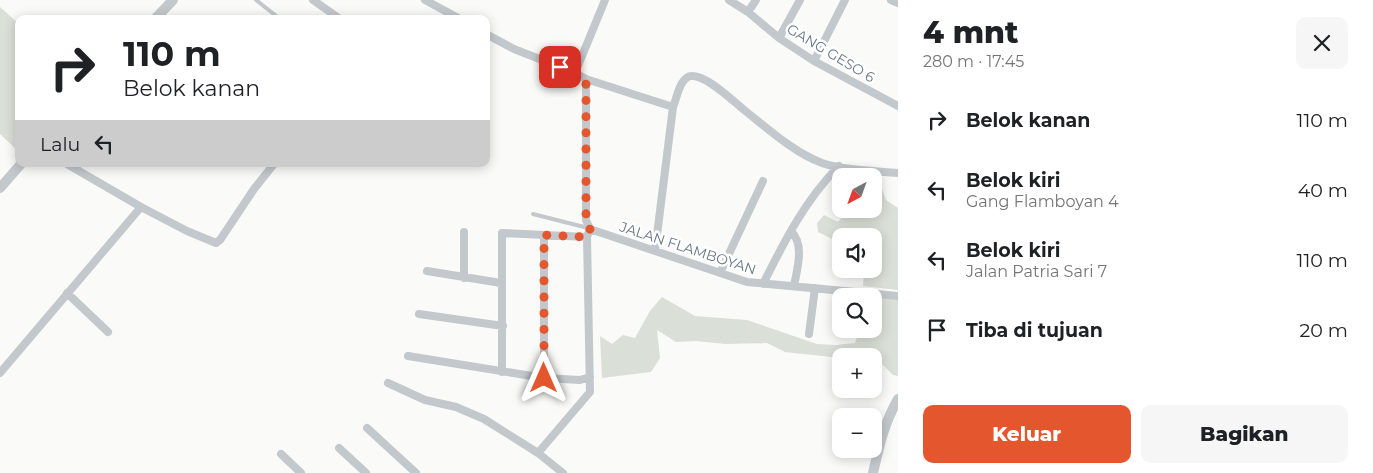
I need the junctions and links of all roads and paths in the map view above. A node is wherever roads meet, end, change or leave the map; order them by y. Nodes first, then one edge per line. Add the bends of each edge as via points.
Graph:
1 (173, 0) edge
2 (256, 0) edge
3 (313, 0) edge
4 (425, 0) edge
5 (605, 0) edge
6 (729, 0) edge
7 (756, 0) edge
8 (800, 0) edge
9 (844, 0) edge
10 (891, 0) edge
11 (898, 3) edge
12 (748, 12) junction
13 (159, 15) edge
14 (275, 15) edge
15 (334, 15) edge
16 (453, 15) edge
17 (490, 36) edge
18 (780, 38) junction
19 (814, 61) junction
20 (575, 73) junction
21 (586, 79) junction
22 (898, 106) edge
23 (674, 107) junction
24 (839, 166) junction
25 (18, 167) edge
26 (72, 167) edge
27 (272, 167) edge
28 (898, 173) edge
29 (763, 181) dead end
30 (0, 188) edge
31 (142, 207) junction
32 (533, 214) dead end
33 (590, 229) junction
34 (791, 231) junction
35 (464, 232) dead end
36 (544, 235) junction
37 (587, 237) junction
38 (655, 251) junction
39 (427, 271) dead end
40 (720, 273) junction
41 (464, 278) junction
42 (501, 283) junction
43 (763, 284) junction
44 (794, 286) junction
45 (815, 288) junction
46 (67, 293) junction
47 (898, 296) edge
48 (419, 314) dead end
49 (503, 326) junction
50 (108, 332) dead end
51 (809, 334) dead end
52 (408, 356) dead end
53 (502, 372) junction
54 (0, 373) edge
55 (590, 377) junction
56 (544, 378) junction
57 (388, 383) dead end
58 (898, 399) edge
59 (893, 418) edge
60 (367, 428) dead end
61 (339, 448) dead end
62 (538, 453) junction
63 (281, 454) dead end
64 (301, 473) edge
65 (366, 473) edge
66 (416, 473) edge
67 (563, 473) edge
68 (873, 473) edge

1 - 13 street
2 - 14 lane
3 - 15 street
4 - 16 street
5 - 20 street
6 - 12 street, GANG GESO 6
7 - 12 street
8 - 18 street
9 - 19 street
10 - 11 street
12 - 18 street, GANG GESO 6
17 - 20 street
18 - 19 street, GANG GESO 6
19 - 22 street, GANG GESO 6
20 - 21 street
21 - 23 street
21 - 33 street via 586,220
23 - 24 street via 682,82 696,76 706,80 801,152 823,164
23 - 38 street
24 - 28 street
24 - 34 street via 810,200
25 - 30 street
26 - 31 street
27 - 31 street via 216,242
29 - 40 street
31 - 46 street
32 - 33 lane
33 - 37 street
33 - 38 street, JALAN FLAMBOYAN
34 - 43 street
34 - 44 street via 799,254
35 - 41 street
36 - 37 street
36 - 42 street via 502,233
36 - 56 street
37 - 55 street
38 - 40 street, JALAN FLAMBOYAN
39 - 41 street
40 - 43 street, JALAN FLAMBOYAN
41 - 42 street
42 - 49 street
43 - 44 street, JALAN FLAMBOYAN
44 - 45 street, JALAN FLAMBOYAN
45 - 47 street, JALAN FLAMBOYAN
45 - 51 street
46 - 50 street
46 - 54 street
48 - 49 street
49 - 53 street
52 - 53 street
53 - 56 street
55 - 56 street via 580,380
55 - 62 street via 590,392
57 - 62 street via 425,400 456,406 484,419
58 - 59 street
59 - 68 street via 881,437
60 - 66 street
61 - 65 street
62 - 67 street
63 - 64 street

